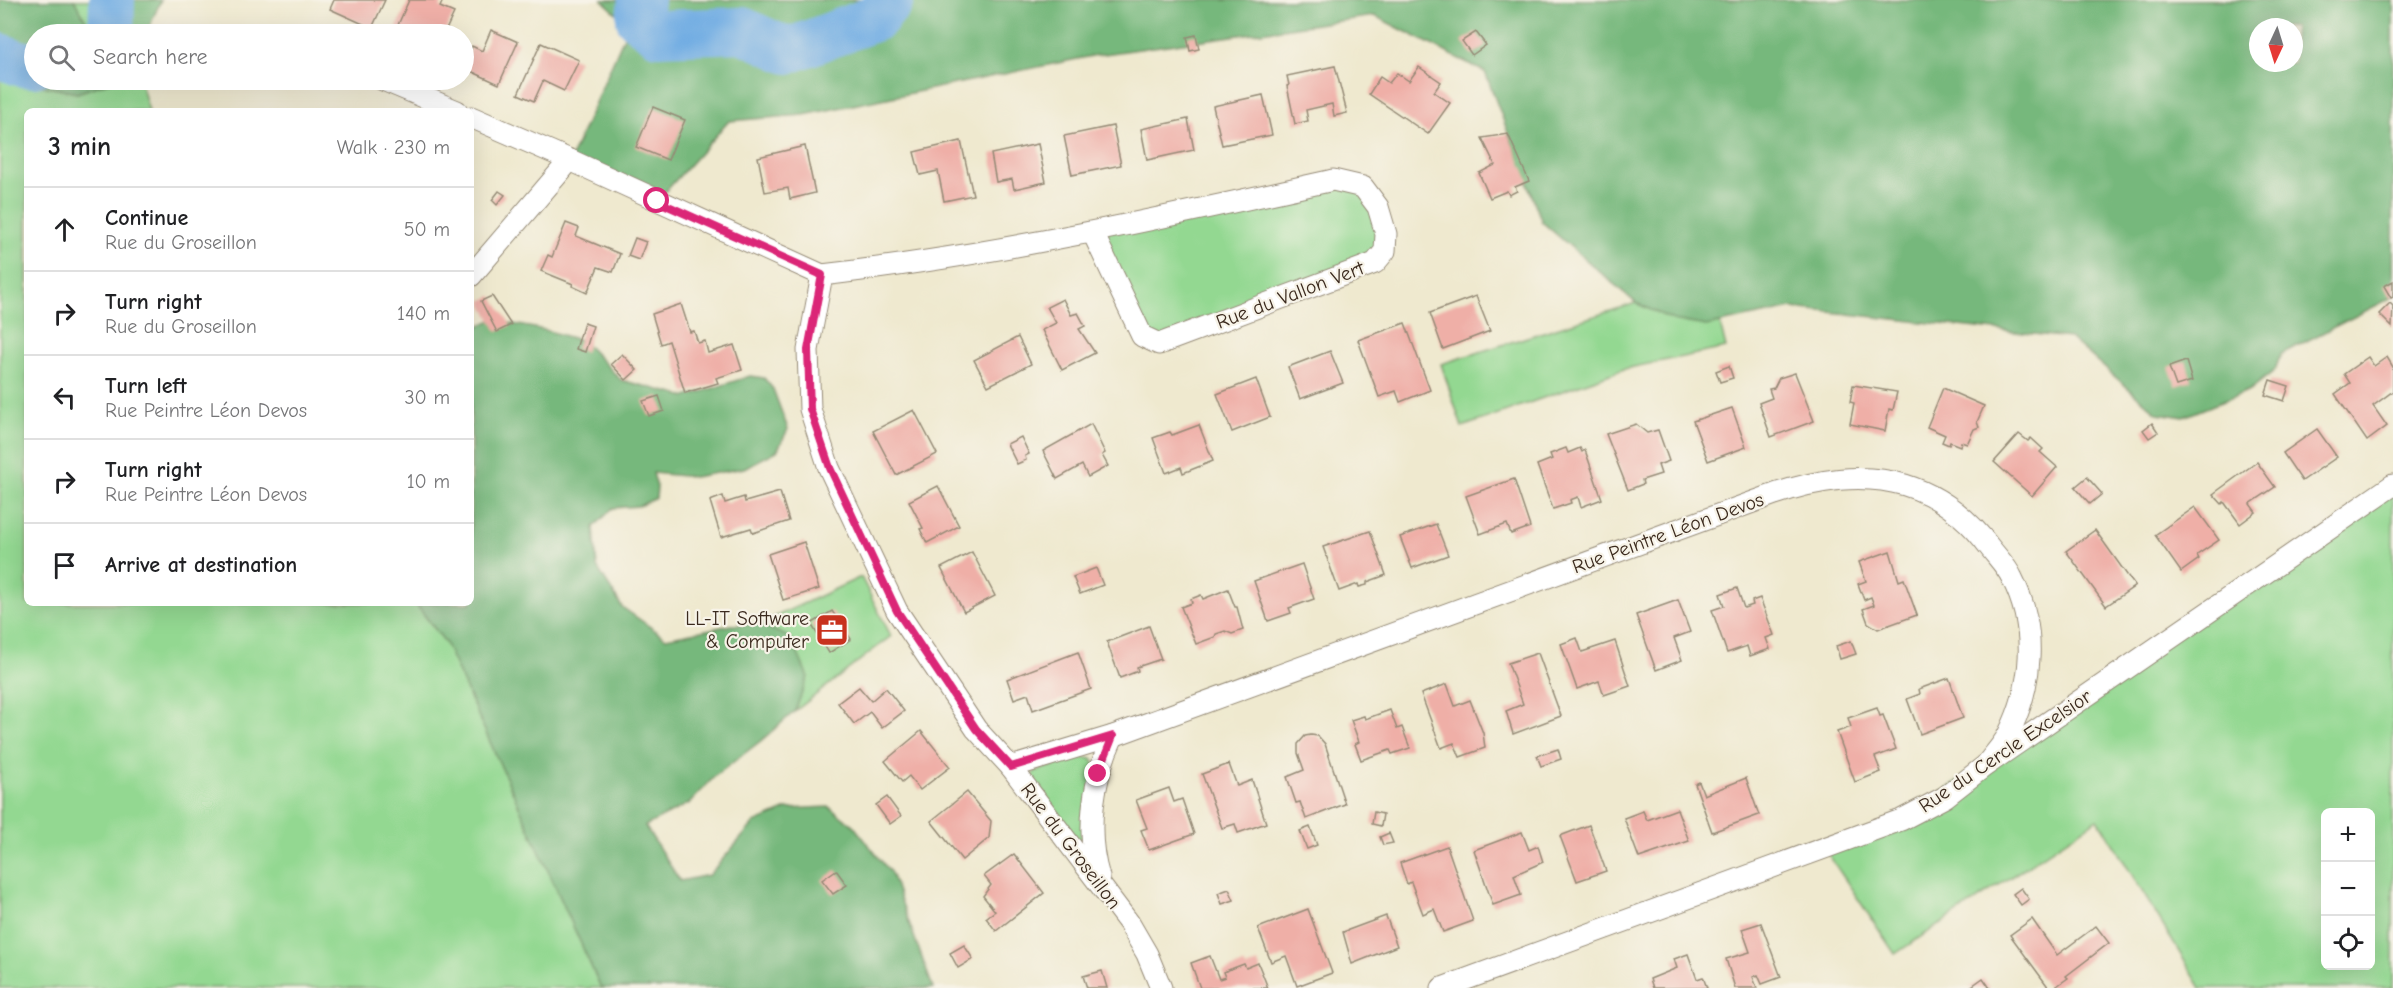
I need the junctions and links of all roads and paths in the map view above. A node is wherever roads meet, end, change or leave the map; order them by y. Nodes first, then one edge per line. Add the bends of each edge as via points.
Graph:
1 (407, 90) edge
2 (450, 108) edge
3 (474, 118) edge
4 (570, 160) junction
5 (1093, 233) junction
6 (474, 272) edge
7 (822, 275) junction
8 (2393, 485) edge
9 (1113, 736) junction
10 (1986, 765) junction
11 (1011, 767) junction
12 (1102, 886) junction
13 (1161, 988) edge
14 (1442, 988) edge

1 - 2 street
3 - 4 street
4 - 6 street
4 - 7 street
5 - 5 street, Rue du Vallon Vert via 1333,180 1363,187 1378,207 1386,234 1385,251 1375,263 1159,344 1142,336
5 - 7 street, Rue du Vallon Vert via 919,264
7 - 11 street, Rue du Groseillon via 808,350 810,409 830,468 897,611 976,729
8 - 10 street, Rue du Cercle Excelsior
9 - 10 street, Rue Peintre Léon Devos via 1775,494 1804,484 1858,478 1904,485 1956,511 1978,532 2011,576 2029,631 2030,663 2025,695 2007,737
9 - 11 street, Rue Peintre Léon Devos
9 - 12 street via 1098,774 1091,842
10 - 14 street, Rue du Cercle Excelsior via 1945,797 1901,820
11 - 12 street, Rue du Groseillon
12 - 13 street, Rue du Groseillon via 1147,954

